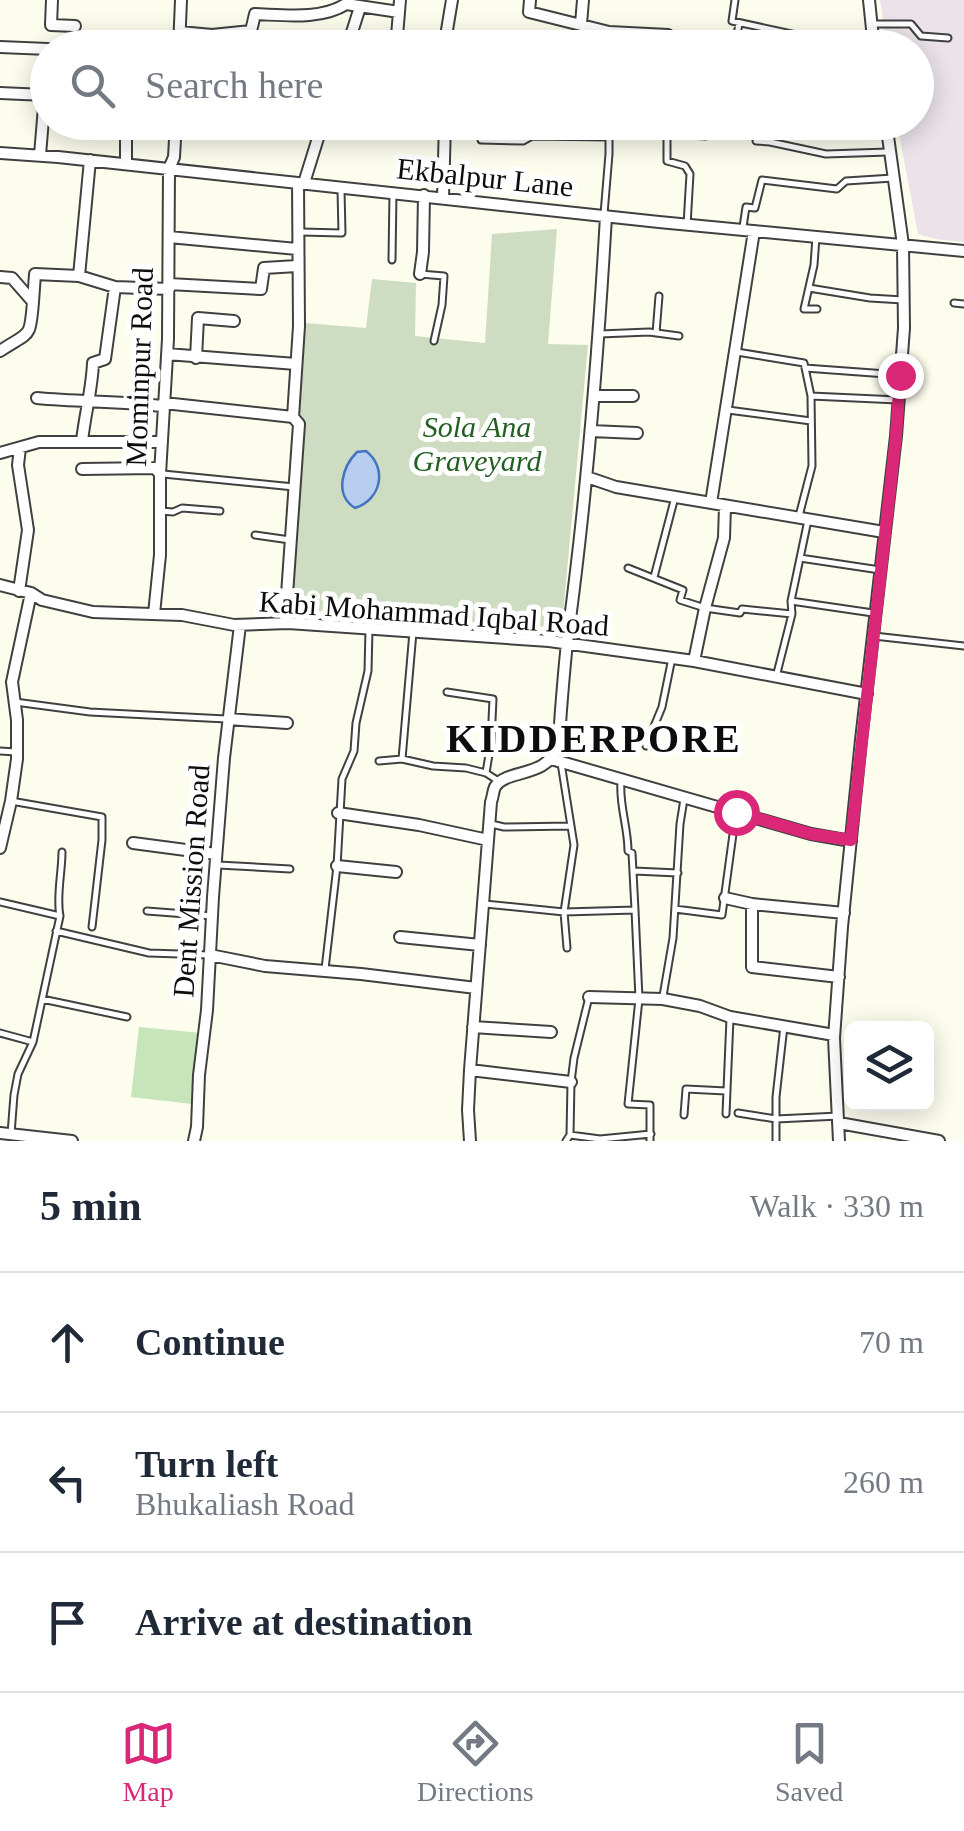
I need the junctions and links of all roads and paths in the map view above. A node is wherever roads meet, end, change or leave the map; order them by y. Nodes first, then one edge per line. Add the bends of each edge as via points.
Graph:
1 (52, 0) edge
2 (181, 0) edge
3 (452, 0) edge
4 (530, 0) edge
5 (583, 0) edge
6 (735, 0) edge
7 (870, 0) edge
8 (346, 2) edge
9 (399, 6) edge
10 (360, 7) junction
11 (739, 23) junction
12 (581, 24) junction
13 (871, 24) junction
14 (74, 26) dead end
15 (180, 30) edge
16 (251, 30) edge
17 (353, 30) edge
18 (448, 30) edge
19 (602, 30) edge
20 (738, 30) edge
21 (769, 30) edge
22 (872, 30) edge
23 (916, 30) edge
24 (934, 37) edge
25 (948, 38) dead end
26 (0, 47) edge
27 (30, 48) edge
28 (0, 93) edge
29 (30, 95) edge
30 (42, 140) edge
31 (126, 140) edge
32 (175, 140) edge
33 (316, 140) edge
34 (445, 140) edge
35 (482, 140) edge
36 (610, 140) edge
37 (667, 140) edge
38 (756, 140) edge
39 (888, 140) edge
40 (522, 141) edge
41 (890, 152) junction
42 (0, 153) edge
43 (40, 156) junction
44 (90, 160) junction
45 (126, 164) junction
46 (169, 169) junction
47 (893, 178) junction
48 (301, 183) junction
49 (341, 186) junction
50 (394, 192) junction
51 (424, 196) junction
52 (443, 198) junction
53 (605, 216) junction
54 (687, 225) junction
55 (748, 230) junction
56 (298, 232) junction
57 (169, 237) junction
58 (816, 237) junction
59 (903, 245) junction
60 (298, 250) junction
61 (964, 251) edge
62 (392, 260) dead end
63 (298, 266) junction
64 (420, 274) joint
65 (79, 276) junction
66 (0, 277) edge
67 (168, 286) junction
68 (115, 287) junction
69 (809, 288) junction
70 (659, 296) dead end
71 (903, 300) junction
72 (33, 302) junction
73 (954, 303) dead end
74 (964, 304) edge
75 (817, 310) dead end
76 (234, 320) dead end
77 (656, 333) junction
78 (600, 334) junction
79 (679, 336) dead end
80 (434, 341) dead end
81 (0, 351) edge
82 (734, 352) junction
83 (167, 354) junction
84 (196, 358) junction
85 (296, 364) junction
86 (805, 368) junction
87 (900, 375) junction
88 (594, 396) junction
89 (633, 396) dead end
90 (811, 396) junction
91 (36, 398) dead end
92 (898, 400) junction
93 (87, 402) junction
94 (164, 404) junction
95 (725, 410) junction
96 (294, 416) junction
97 (812, 421) junction
98 (591, 431) junction
99 (637, 433) dead end
100 (82, 441) junction
101 (162, 442) junction
102 (20, 448) junction
103 (0, 452) edge
104 (82, 469) dead end
105 (160, 474) junction
106 (587, 477) junction
107 (294, 487) junction
108 (675, 498) junction
109 (711, 503) junction
110 (725, 506) junction
111 (220, 510) dead end
112 (161, 511) junction
113 (803, 519) junction
114 (884, 532) junction
115 (254, 535) dead end
116 (290, 540) junction
117 (800, 558) junction
118 (628, 568) dead end
119 (880, 570) junction
120 (653, 578) junction
121 (0, 584) edge
122 (25, 592) junction
123 (792, 601) junction
124 (705, 608) junction
125 (154, 614) junction
126 (792, 614) junction
127 (876, 614) junction
128 (285, 623) junction
129 (240, 625) junction
130 (368, 628) junction
131 (413, 630) junction
132 (874, 636) junction
133 (567, 644) junction
134 (964, 646) edge
135 (672, 658) junction
136 (694, 660) junction
137 (776, 676) junction
138 (6, 682) edge
139 (447, 692) dead end
140 (867, 694) junction
141 (15, 702) junction
142 (228, 719) junction
143 (287, 722) dead end
144 (646, 746) dead end
145 (0, 751) edge
146 (16, 752) junction
147 (402, 759) junction
148 (556, 760) junction
149 (378, 761) dead end
150 (486, 772) junction
151 (621, 778) junction
152 (500, 782) junction
153 (684, 796) junction
154 (11, 801) junction
155 (736, 812) junction
156 (338, 813) junction
157 (491, 824) junction
158 (571, 826) junction
159 (488, 840) junction
160 (851, 840) junction
161 (133, 844) dead end
162 (0, 846) edge
163 (62, 852) dead end
164 (216, 859) junction
165 (336, 866) junction
166 (290, 869) dead end
167 (634, 871) junction
168 (396, 872) dead end
169 (678, 873) junction
170 (725, 898) junction
171 (0, 902) edge
172 (483, 904) junction
173 (752, 904) junction
174 (675, 909) junction
175 (635, 910) junction
176 (146, 911) dead end
177 (564, 912) junction
178 (844, 913) junction
179 (60, 916) junction
180 (212, 916) junction
181 (92, 927) dead end
182 (56, 931) junction
183 (400, 937) dead end
184 (480, 945) junction
185 (566, 948) dead end
186 (210, 955) junction
187 (325, 972) junction
188 (839, 982) junction
189 (476, 988) junction
190 (589, 996) joint
191 (42, 999) junction
192 (639, 999) junction
193 (663, 999) junction
194 (127, 1016) dead end
195 (730, 1017) junction
196 (784, 1026) junction
197 (473, 1028) junction
198 (551, 1032) dead end
199 (0, 1033) edge
200 (834, 1036) junction
201 (33, 1042) junction
202 (470, 1070) junction
203 (571, 1082) junction
204 (726, 1091) junction
205 (738, 1113) dead end
206 (684, 1114) dead end
207 (726, 1114) dead end
208 (776, 1118) junction
209 (839, 1119) junction
210 (6, 1133) edge
211 (568, 1138) edge
212 (651, 1138) edge
213 (43, 1139) edge
214 (72, 1141) edge
215 (194, 1141) edge
216 (470, 1141) edge
217 (776, 1141) edge
218 (839, 1141) edge
219 (939, 1141) edge

1 - 14 street via 51,25
2 - 15 street
3 - 18 street
4 - 12 street via 529,12
5 - 12 street
6 - 11 lane via 732,21
7 - 13 street
8 - 10 street
8 - 16 street via 336,10 293,16 255,14
9 - 10 street
10 - 17 street
11 - 20 lane
11 - 21 lane
12 - 19 street
13 - 22 street
13 - 23 lane via 912,24
24 - 25 lane
26 - 27 street
28 - 29 street
30 - 43 street
31 - 45 street
32 - 46 street, Mominpur Road
33 - 48 street
34 - 52 street
35 - 40 lane
36 - 53 lane
37 - 54 lane via 667,160 690,174
38 - 41 lane via 826,154
39 - 41 street
41 - 47 street
42 - 43 street, Ekbalpur Lane
43 - 44 street, Ekbalpur Lane
44 - 45 street, Ekbalpur Lane
44 - 65 street
45 - 46 street, Ekbalpur Lane
46 - 48 street, Ekbalpur Lane
46 - 57 street, Mominpur Road
47 - 55 lane via 846,182 837,189 762,180 755,208 746,208
47 - 59 street
48 - 49 street, Ekbalpur Lane
48 - 56 street
49 - 50 street, Ekbalpur Lane
49 - 56 lane via 342,233
50 - 51 street, Ekbalpur Lane
50 - 62 lane
51 - 52 street, Ekbalpur Lane
51 - 64 street
52 - 53 street, Ekbalpur Lane
53 - 54 street, Ekbalpur Lane
53 - 78 street
54 - 55 street, Ekbalpur Lane
55 - 58 street, Ekbalpur Lane
55 - 82 street
56 - 60 street
57 - 60 street
57 - 67 street, Mominpur Road
58 - 59 street, Ekbalpur Lane
58 - 69 lane
59 - 61 street, Ekbalpur Lane
59 - 71 street
60 - 63 street
63 - 67 street via 264,268 261,289
63 - 85 street
64 - 80 lane via 444,276
65 - 68 street
65 - 72 street via 35,274
66 - 72 street via 12,278
67 - 68 street
67 - 83 street, Mominpur Road
68 - 93 street via 105,359 93,362
69 - 71 lane
69 - 75 lane via 804,309
70 - 77 lane
71 - 87 street
72 - 81 street via 31,329
73 - 74 lane
76 - 84 street via 198,318
77 - 78 lane
77 - 79 lane
78 - 88 street
82 - 86 lane via 804,362
82 - 95 street
83 - 84 street
83 - 94 street, Mominpur Road
84 - 85 street
85 - 96 street
86 - 87 lane
86 - 90 lane
87 - 92 street
88 - 89 street
88 - 98 street
90 - 92 lane
90 - 97 lane
91 - 93 street
92 - 114 street
93 - 94 street
93 - 100 street
94 - 96 street
94 - 101 street, Mominpur Road
95 - 97 lane
95 - 109 street
96 - 107 street
97 - 113 lane
98 - 99 street
98 - 106 street
100 - 101 street
100 - 102 street
101 - 105 street, Mominpur Road
102 - 103 street
102 - 122 street via 28,530
104 - 105 street via 155,468
105 - 107 lane
105 - 112 street, Mominpur Road
106 - 108 street
106 - 133 street
107 - 116 street
108 - 109 street
108 - 120 lane
109 - 110 street
110 - 113 street
110 - 124 street via 724,538
111 - 112 lane
112 - 125 street, Mominpur Road
113 - 114 street
113 - 117 lane
114 - 119 street
115 - 116 lane
116 - 128 street
117 - 119 lane
117 - 123 lane
118 - 120 lane
119 - 127 street
120 - 124 lane via 683,590 680,600
121 - 122 street, Kabi Mohammad Iqbal Road
122 - 125 street, Kabi Mohammad Iqbal Road via 92,612
122 - 138 street
123 - 126 lane
123 - 127 lane
124 - 126 lane
124 - 136 street
125 - 129 street, Kabi Mohammad Iqbal Road
126 - 137 lane
127 - 132 street
128 - 129 street, Kabi Mohammad Iqbal Road
128 - 130 street, Kabi Mohammad Iqbal Road
129 - 142 street, Dent Mission Road
130 - 131 street, Kabi Mohammad Iqbal Road
130 - 156 lane via 368,671
131 - 133 street, Kabi Mohammad Iqbal Road
131 - 147 lane
132 - 134 lane
132 - 140 street
133 - 135 street, Kabi Mohammad Iqbal Road
133 - 148 street
135 - 136 street, Kabi Mohammad Iqbal Road
135 - 144 lane
136 - 137 street, Kabi Mohammad Iqbal Road
137 - 140 street, Kabi Mohammad Iqbal Road
138 - 141 street
139 - 150 lane via 493,699
140 - 160 street
141 - 142 lane
141 - 146 street
142 - 143 street
142 - 164 street, Dent Mission Road
145 - 146 lane
146 - 154 street
147 - 149 lane
147 - 150 lane
148 - 151 street
148 - 152 street
148 - 158 lane
150 - 152 lane
151 - 153 street
151 - 167 lane
152 - 157 street
153 - 155 street
153 - 169 lane
154 - 162 street
154 - 181 lane via 102,817
155 - 160 street
155 - 170 lane
156 - 159 street
156 - 165 lane
157 - 158 lane
157 - 159 street
158 - 177 lane
159 - 172 street
160 - 178 street
161 - 164 street
163 - 179 lane
164 - 166 lane
164 - 180 street, Dent Mission Road
165 - 168 street
165 - 187 lane
167 - 169 lane
167 - 175 lane
169 - 174 lane
170 - 173 street
170 - 174 lane via 722,915
171 - 179 lane
172 - 177 lane
172 - 184 street
173 - 178 street
173 - 188 street via 752,967
174 - 193 lane
175 - 177 lane
175 - 192 lane
176 - 180 lane
177 - 185 lane
178 - 188 street
179 - 182 lane
180 - 186 street, Dent Mission Road
182 - 186 lane via 149,954
182 - 191 lane
183 - 184 street
184 - 189 street
186 - 187 street
186 - 215 street, Dent Mission Road
187 - 189 street
188 - 200 street
189 - 197 street
190 - 192 street
190 - 203 lane
191 - 194 lane
191 - 201 lane
192 - 193 street
192 - 212 lane via 628,1104 650,1105
193 - 195 street
195 - 196 street
195 - 204 lane
196 - 200 street
196 - 208 lane
197 - 198 street
197 - 202 street
199 - 201 lane
200 - 209 street
201 - 210 lane via 18,1074
202 - 203 street
202 - 216 street
203 - 211 lane
204 - 206 lane via 686,1089
204 - 207 lane
205 - 208 lane
208 - 209 lane
208 - 217 lane
209 - 218 street
209 - 219 street
210 - 213 street
211 - 212 lane
213 - 214 street

